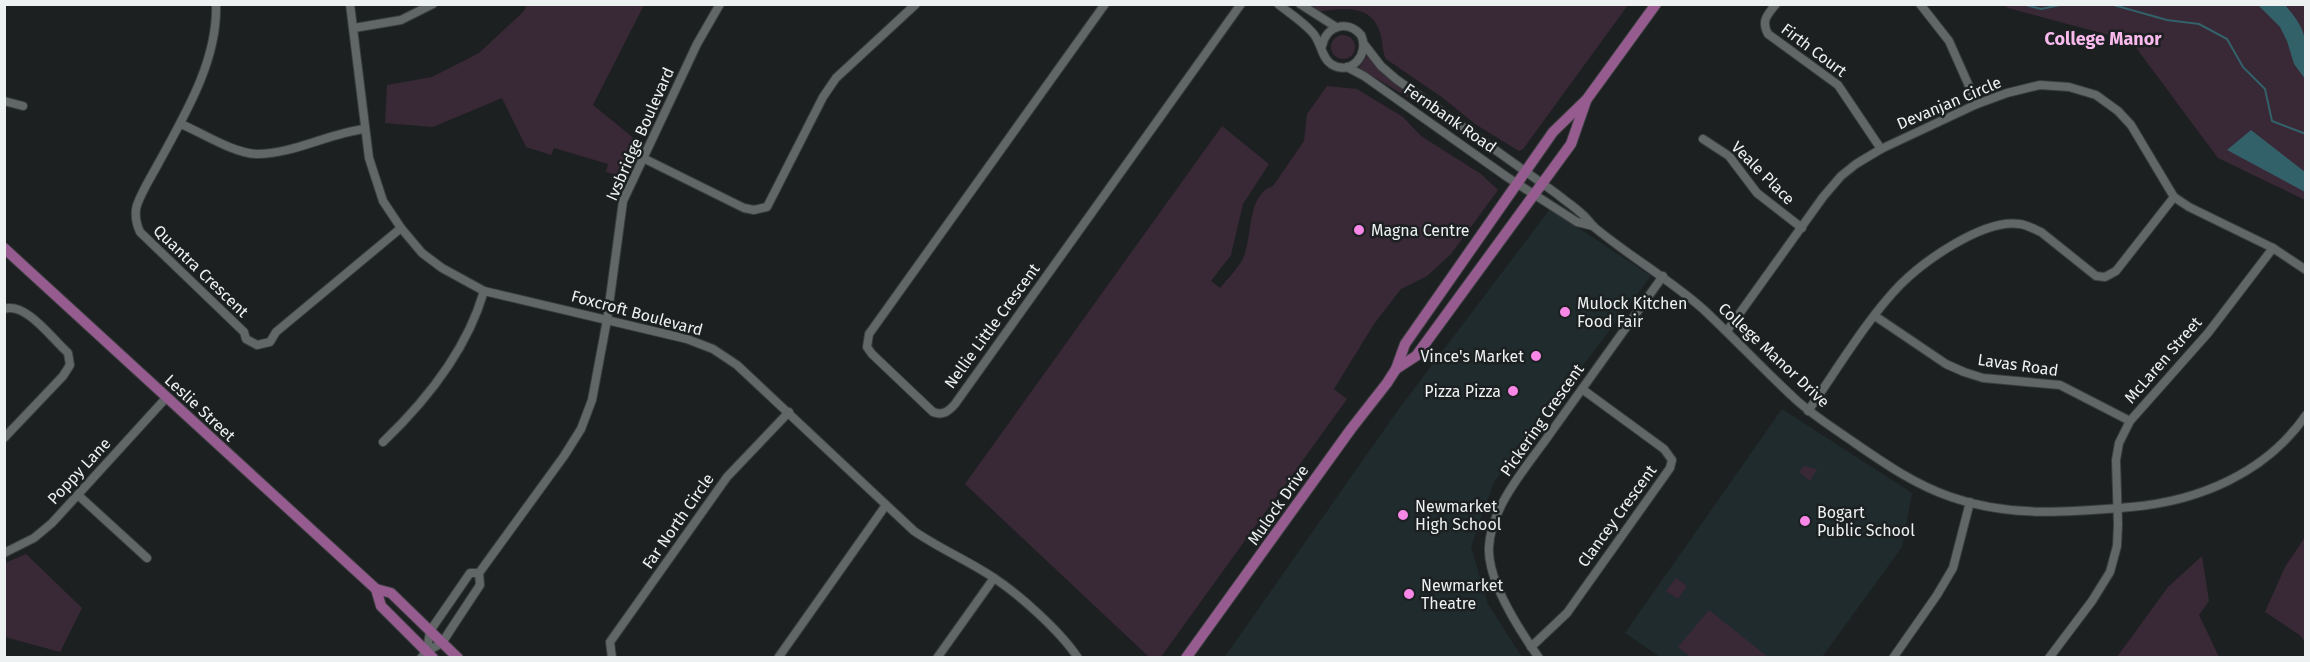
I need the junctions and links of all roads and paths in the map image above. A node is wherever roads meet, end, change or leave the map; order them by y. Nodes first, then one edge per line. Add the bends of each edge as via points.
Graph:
1 (216, 4) edge
2 (350, 4) edge
3 (433, 4) edge
4 (720, 4) edge
5 (916, 4) edge
6 (1105, 4) edge
7 (1241, 4) edge
8 (1278, 4) edge
9 (1300, 4) edge
10 (1656, 4) edge
11 (1776, 4) edge
12 (1920, 4) edge
13 (1336, 27) junction
14 (354, 28) junction
15 (1364, 44) junction
16 (1322, 46) junction
17 (1347, 67) junction
18 (1587, 99) junction
19 (4, 100) edge
20 (1977, 104) junction
21 (23, 106) dead end
22 (181, 124) junction
23 (365, 129) junction
24 (1703, 139) dead end
25 (1881, 149) junction
26 (643, 159) junction
27 (1526, 172) junction
28 (1517, 183) junction
29 (1542, 184) junction
30 (1534, 194) junction
31 (2174, 197) junction
32 (1593, 226) junction
33 (401, 228) junction
34 (1802, 228) junction
35 (4, 248) edge
36 (2273, 248) junction
37 (2306, 270) edge
38 (1664, 276) junction
39 (484, 291) junction
40 (4, 309) edge
41 (1875, 316) junction
42 (607, 320) junction
43 (1727, 331) junction
44 (1396, 369) junction
45 (1582, 389) junction
46 (166, 398) junction
47 (1808, 411) junction
48 (789, 412) junction
49 (2306, 415) edge
50 (2130, 421) junction
51 (4, 438) edge
52 (383, 442) dead end
53 (78, 495) junction
54 (1970, 502) junction
55 (886, 505) junction
56 (2119, 508) junction
57 (4, 553) edge
58 (147, 558) dead end
59 (479, 573) junction
60 (994, 578) junction
61 (376, 589) junction
62 (430, 631) junction
63 (442, 642) junction
64 (1531, 647) junction
65 (427, 655) edge
66 (458, 657) edge
67 (612, 657) edge
68 (778, 657) edge
69 (937, 657) edge
70 (1078, 657) edge
71 (1186, 657) edge
72 (1539, 657) edge
73 (1893, 657) edge
74 (2049, 657) edge

1 - 22 street, Quantra Crescent via 214,32 201,78
2 - 14 street, Foxcroft Boulevard
3 - 14 street via 401,20
4 - 26 street, Ivsbridge Boulevard
5 - 26 street via 836,78 767,207 744,207
6 - 7 street, Nellie Little Crescent via 869,333 867,347 872,354 933,412 944,413 955,404
8 - 16 street via 1305,25
9 - 13 street
10 - 18 main road, Mulock Drive
11 - 25 street, Firth Court via 1764,20 1768,34 1838,85
12 - 20 street via 1949,41
13 - 15 street via 1353,28
13 - 16 street via 1326,34
14 - 23 street, Foxcroft Boulevard
15 - 17 street via 1358,61
15 - 27 street, Fernbank Road via 1396,79
16 - 17 street via 1328,62
17 - 28 street, Fernbank Road
18 - 27 main road, Mulock Drive via 1552,132
18 - 29 main road, Mulock Drive via 1571,144
19 - 21 street
20 - 25 street, Devanjan Circle
20 - 31 street, Devanjan Circle via 2040,86 2069,87 2096,95 2131,125
22 - 23 street via 235,149 256,154
22 - 33 street, Quantra Crescent via 136,206 136,222 140,232 251,343 270,342 276,332
23 - 33 street, Foxcroft Boulevard via 369,158 383,201
24 - 34 street, Veale Place via 1729,156 1757,193
25 - 34 street, Devanjan Circle via 1841,176
26 - 42 street, Ivsbridge Boulevard via 623,201
27 - 28 main road, Mulock Drive
27 - 29 street, College Manor Drive
28 - 30 street, Fernbank Road
28 - 44 main road, Mulock Drive via 1405,344
29 - 30 main road, Mulock Drive
29 - 32 street, College Manor Drive
30 - 32 street, College Manor Drive via 1577,222
30 - 44 main road, Mulock Drive via 1416,356
31 - 36 street, Devanjan Circle
31 - 41 street via 2116,271 2104,277 2096,276 2041,232 2018,223 2002,224 1977,231 1920,268
32 - 38 street, College Manor Drive
33 - 39 street, Foxcroft Boulevard via 422,253
34 - 43 street, Devanjan Circle
35 - 46 main road, Leslie Street
36 - 37 street, Devanjan Circle
36 - 50 street, McLaren Street via 2208,333
38 - 43 street, College Manor Drive
38 - 45 street, Pickering Crescent
39 - 42 street, Foxcroft Boulevard
39 - 52 street via 464,340 442,374 410,416
40 - 51 street via 15,307 24,311 68,353 70,365
41 - 47 street
41 - 50 street, Lavas Road via 1964,372 1983,378 2060,385
42 - 48 street, Foxcroft Boulevard via 714,349 738,365
42 - 59 street, Ivsbridge Boulevard via 592,400 581,429
43 - 47 street, College Manor Drive
44 - 71 main road, Mulock Drive
45 - 64 street, Pickering Crescent via 1508,494 1491,531 1491,565
45 - 64 street, Clancey Crescent via 1664,448 1672,460 1567,614
46 - 53 street, Poppy Lane
46 - 61 main road, Leslie Street
47 - 54 street, College Manor Drive via 1908,478
48 - 55 street, Foxcroft Boulevard
48 - 67 street, Far North Circle via 727,477 610,642
49 - 56 street, College Manor Drive via 2278,449 2220,486 2172,501
50 - 56 street, McLaren Street via 2115,460
53 - 57 street, Poppy Lane via 42,533
53 - 58 street
54 - 56 street, College Manor Drive via 2033,513
54 - 73 street via 1953,568
55 - 60 street, Foxcroft Boulevard via 927,540
55 - 68 street
56 - 74 street, McLaren Street via 2117,546 2110,572
59 - 62 street, Ivsbridge Boulevard via 470,573
59 - 63 street, Ivsbridge Boulevard via 480,585
60 - 69 street
60 - 70 street, Foxcroft Boulevard via 1027,604
61 - 62 main road, Leslie Street via 391,593
61 - 65 main road, Leslie Street via 381,606
62 - 63 main road, Leslie Street
62 - 65 street
63 - 65 street, Ivsbridge Boulevard
63 - 66 main road, Leslie Street
64 - 72 street, Pickering Crescent

